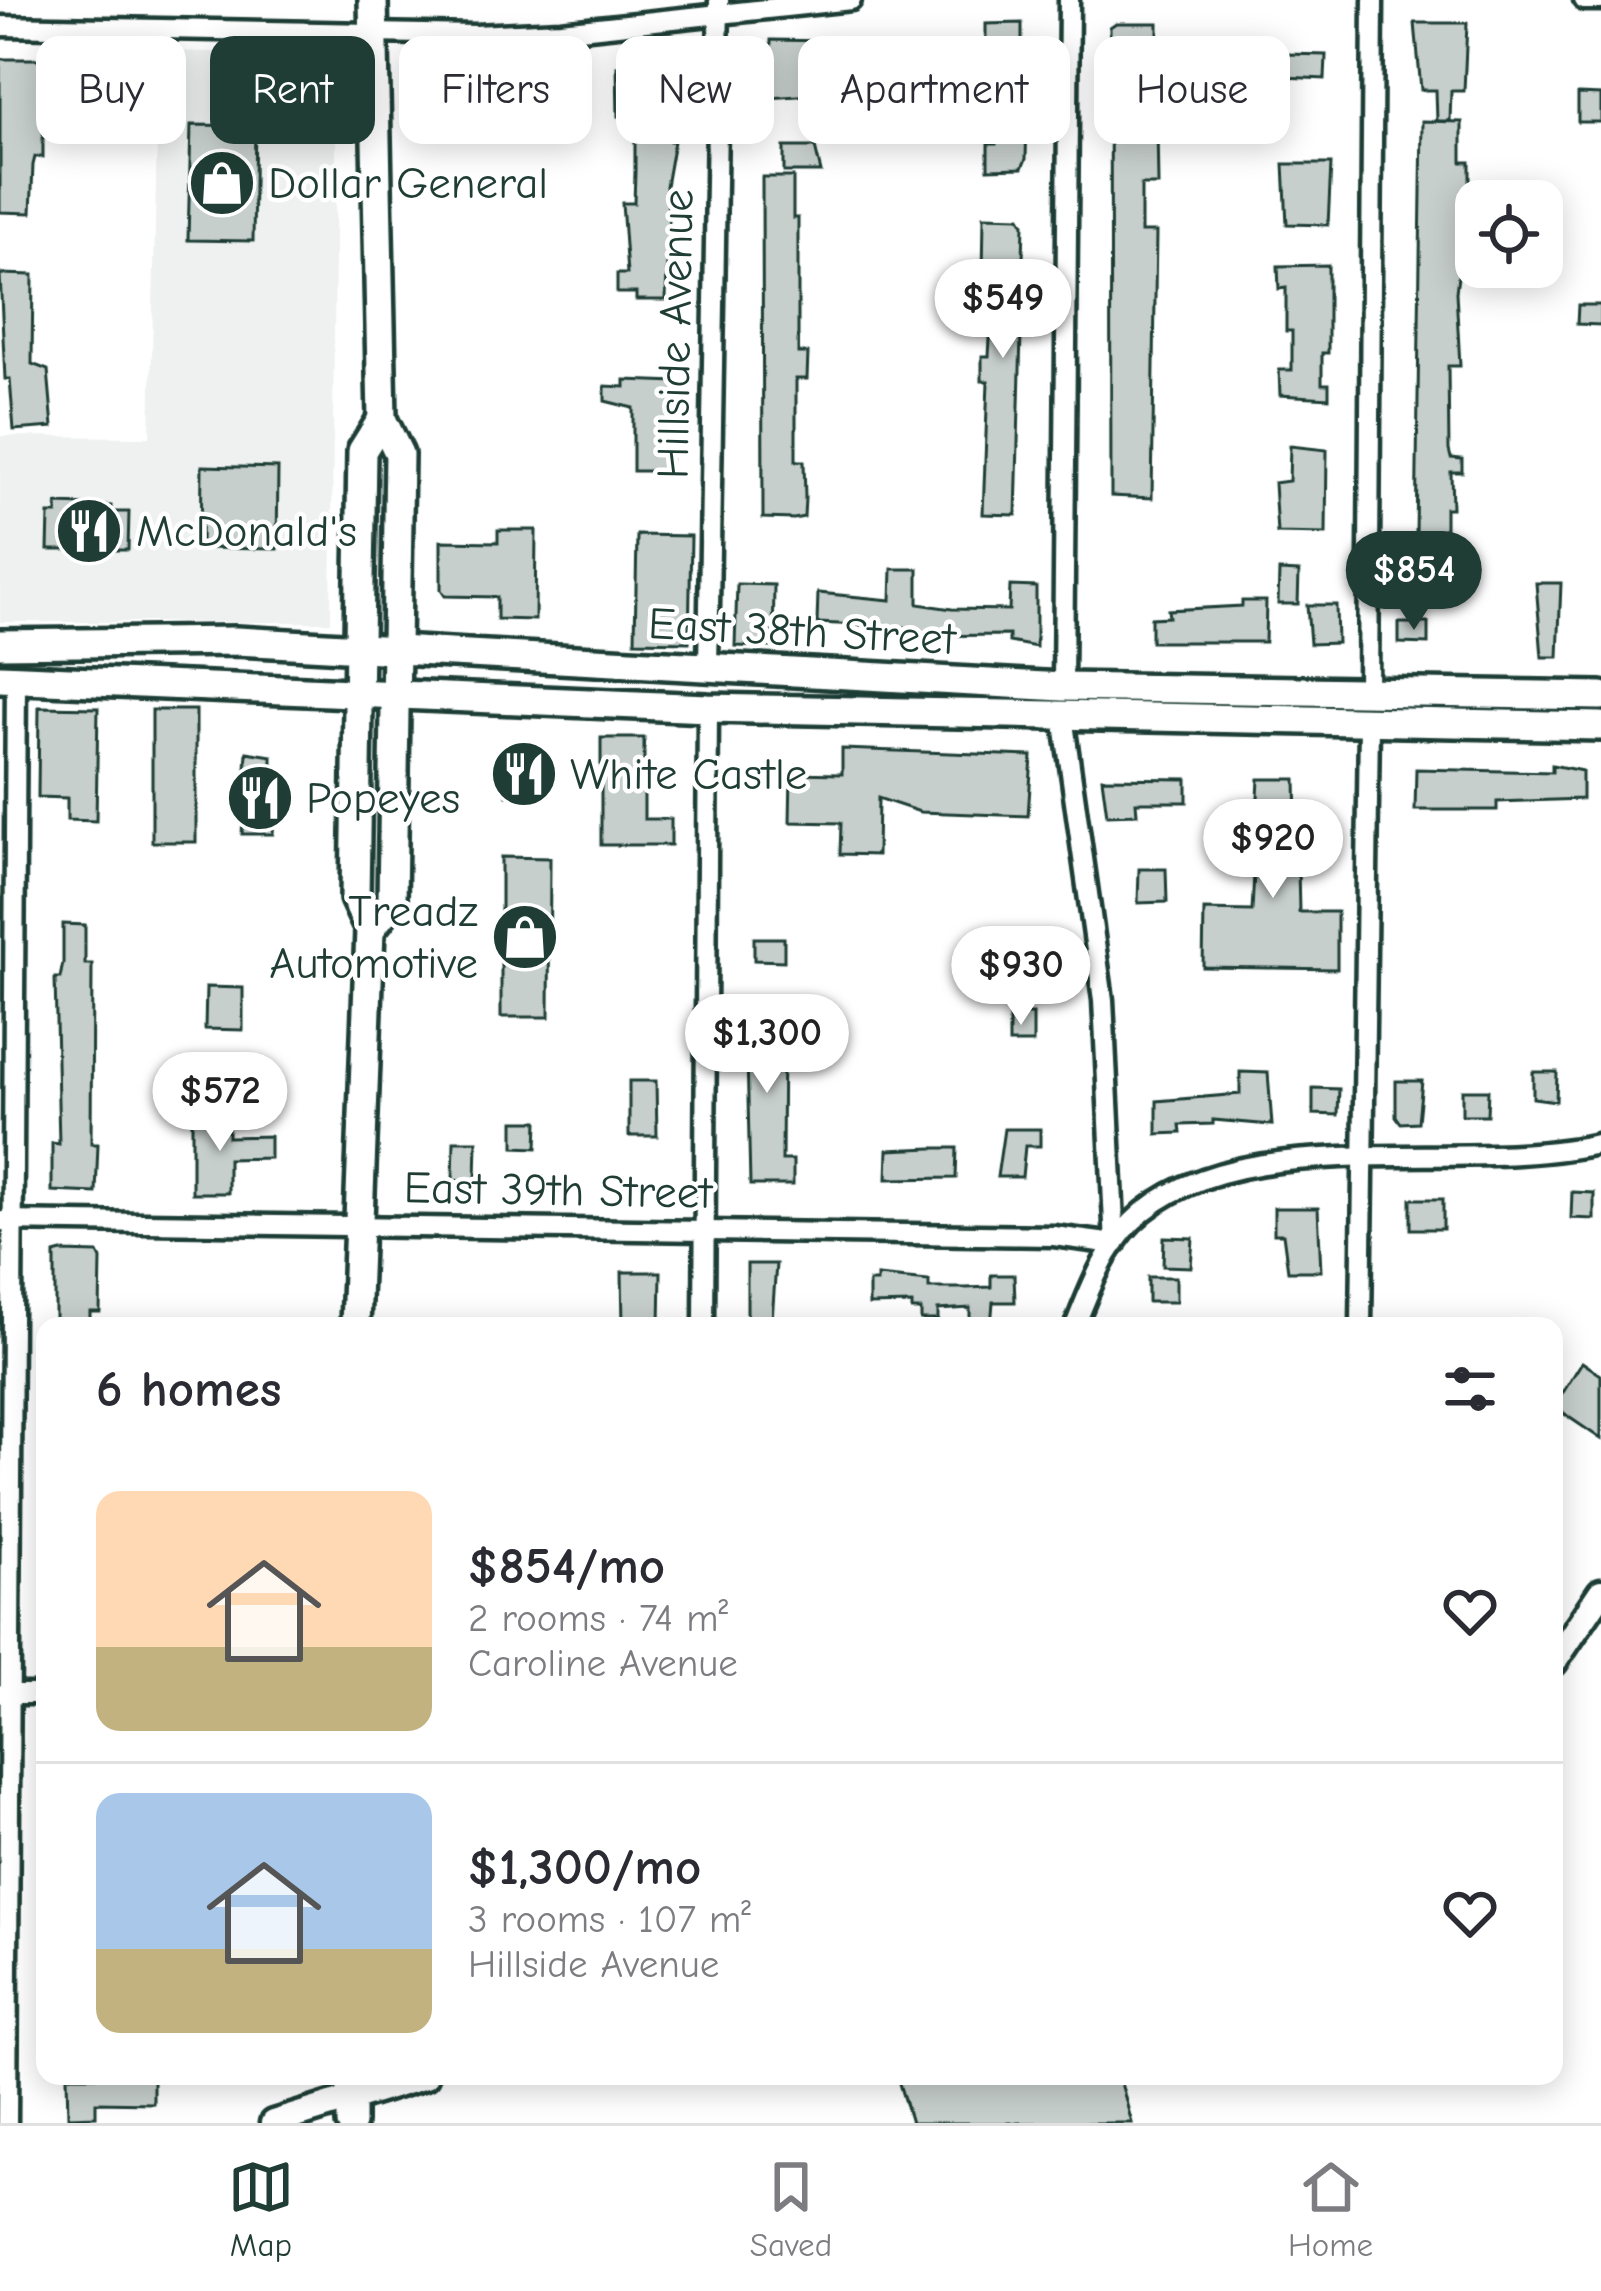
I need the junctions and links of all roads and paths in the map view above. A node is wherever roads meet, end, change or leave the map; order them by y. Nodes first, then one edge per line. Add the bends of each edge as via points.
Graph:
1 (373, 0) edge
2 (851, 0) edge
3 (1069, 0) edge
4 (1373, 0) edge
5 (1584, 0) edge
6 (1601, 0) edge
7 (718, 7) edge
8 (0, 26) edge
9 (374, 34) junction
10 (382, 419) junction
11 (0, 644) edge
12 (361, 651) junction
13 (397, 652) junction
14 (708, 668) junction
15 (8, 678) edge
16 (1063, 687) junction
17 (360, 694) junction
18 (1368, 694) junction
19 (396, 695) junction
20 (1601, 696) edge
21 (708, 707) junction
22 (1063, 716) junction
23 (1369, 723) junction
24 (1601, 726) edge
25 (370, 929) junction
26 (1601, 1143) edge
27 (1362, 1159) junction
28 (6, 1221) edge
29 (357, 1227) junction
30 (705, 1230) junction
31 (1115, 1244) junction
32 (355, 1317) edge
33 (704, 1317) edge
34 (1079, 1317) edge
35 (1361, 1317) edge
36 (1601, 1592) edge
37 (1563, 1649) edge
38 (5, 1694) edge
39 (36, 1694) edge
40 (395, 2085) edge
41 (351, 2099) edge
42 (7, 2123) edge
43 (273, 2123) edge

1 - 9 main road
2 - 7 street
3 - 16 street
4 - 18 street
5 - 6 street
7 - 9 street via 561,31
7 - 14 street, Hillside Avenue
8 - 9 street
9 - 10 main road
10 - 12 main road via 362,451
10 - 13 main road via 399,454
11 - 12 main road, East 38th Street via 236,641
12 - 13 main road, East 38th Street
12 - 17 main road
13 - 14 main road, East 38th Street
13 - 19 main road
14 - 16 main road, East 38th Street
15 - 17 main road, East 38th Street
15 - 28 street
16 - 18 main road, East 38th Street
17 - 19 main road, East 38th Street
17 - 25 main road via 355,898
18 - 20 main road, East 38th Street
19 - 21 main road, East 38th Street
19 - 25 main road via 392,902
21 - 22 main road, East 38th Street
21 - 30 street
22 - 23 main road, East 38th Street
22 - 31 street via 1103,1000
23 - 24 main road, East 38th Street
23 - 27 street
25 - 29 main road
26 - 27 street via 1507,1159
27 - 31 street via 1273,1162 1217,1174 1144,1212
27 - 35 street
28 - 29 street, East 39th Street
28 - 38 street
29 - 30 street, East 39th Street
29 - 32 main road
30 - 31 street, East 39th Street
30 - 33 street
31 - 34 street
36 - 37 street
38 - 39 street
38 - 42 street
40 - 41 street
41 - 43 street

